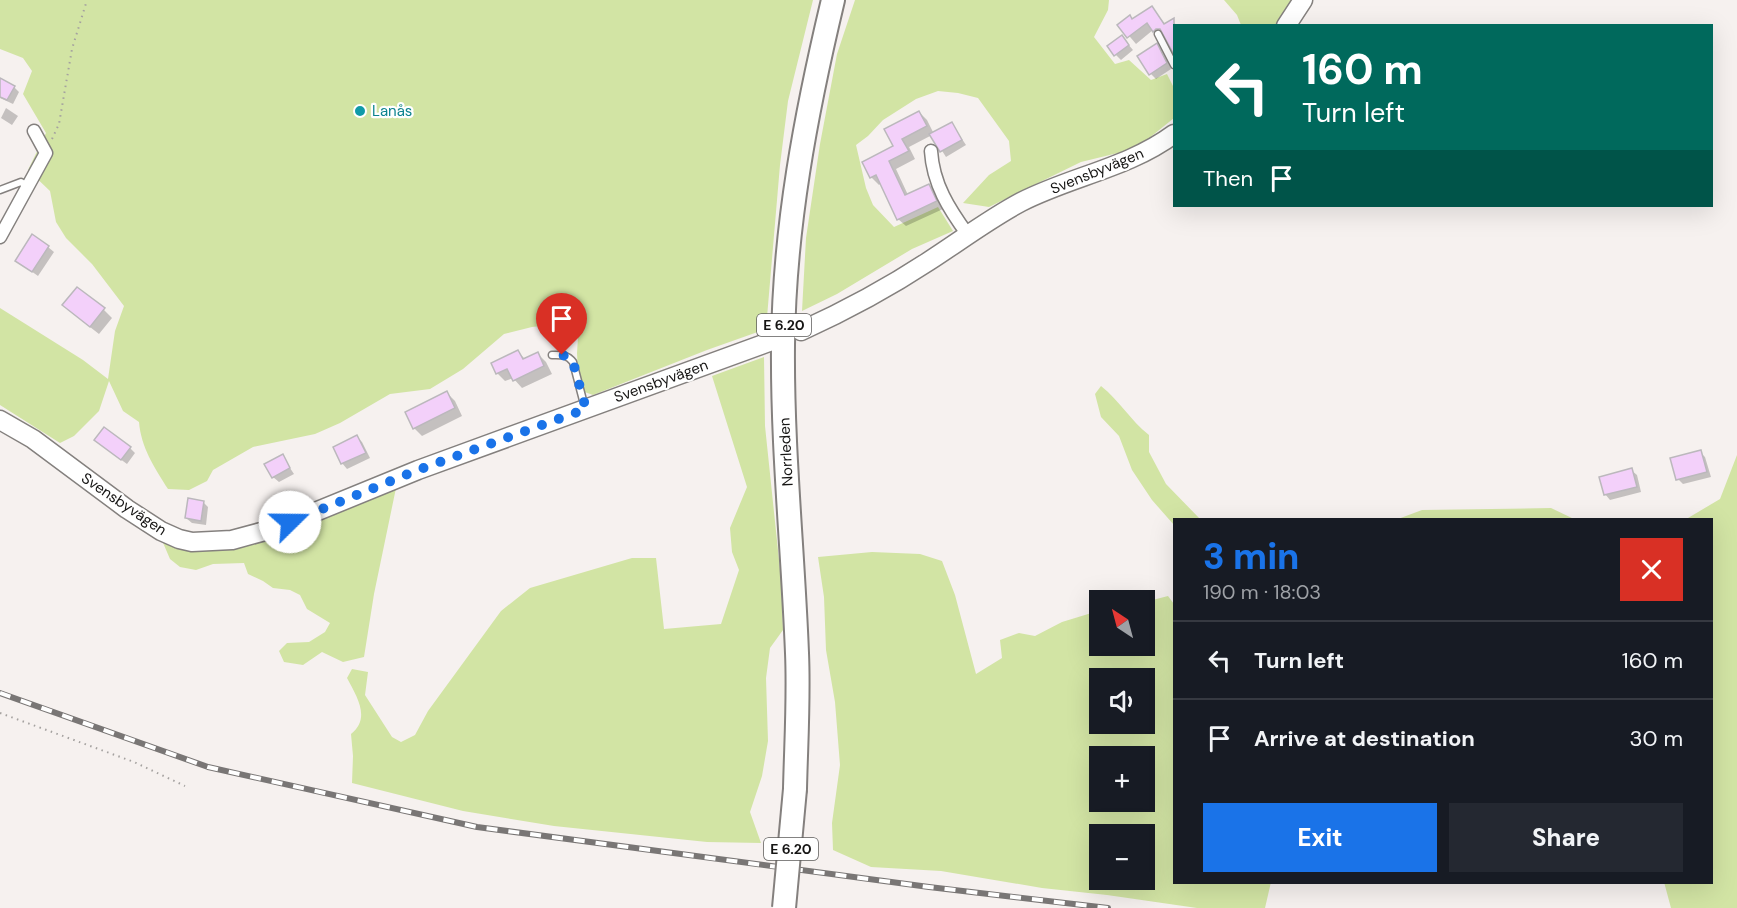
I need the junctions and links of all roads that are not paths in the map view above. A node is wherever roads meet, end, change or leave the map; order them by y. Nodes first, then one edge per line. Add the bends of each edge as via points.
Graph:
1 (833, 0) edge
2 (1303, 0) edge
3 (1287, 24) edge
4 (1158, 34) dead end
5 (1173, 63) edge
6 (34, 131) dead end
7 (1173, 135) edge
8 (931, 151) dead end
9 (28, 187) junction
10 (0, 190) edge
11 (968, 235) junction
12 (0, 237) edge
13 (801, 331) dead end
14 (768, 342) dead end
15 (552, 355) dead end
16 (586, 409) junction
17 (0, 420) edge
18 (784, 908) edge

1 - 18 highway, Norrleden / E 6.20, bridge via 797,169 783,343 797,653 795,789
2 - 3 street
4 - 5 lane
6 - 9 street via 46,153
7 - 11 street, Svensbyvägen via 1116,166 1033,196
8 - 11 street via 937,182
9 - 10 lane via 21,182
9 - 12 street
11 - 13 street, Svensbyvägen via 839,314
14 - 16 street, Svensbyvägen
15 - 16 lane via 570,357
16 - 17 street, Svensbyvägen via 418,470 276,528 208,542 179,539 148,523 47,449

